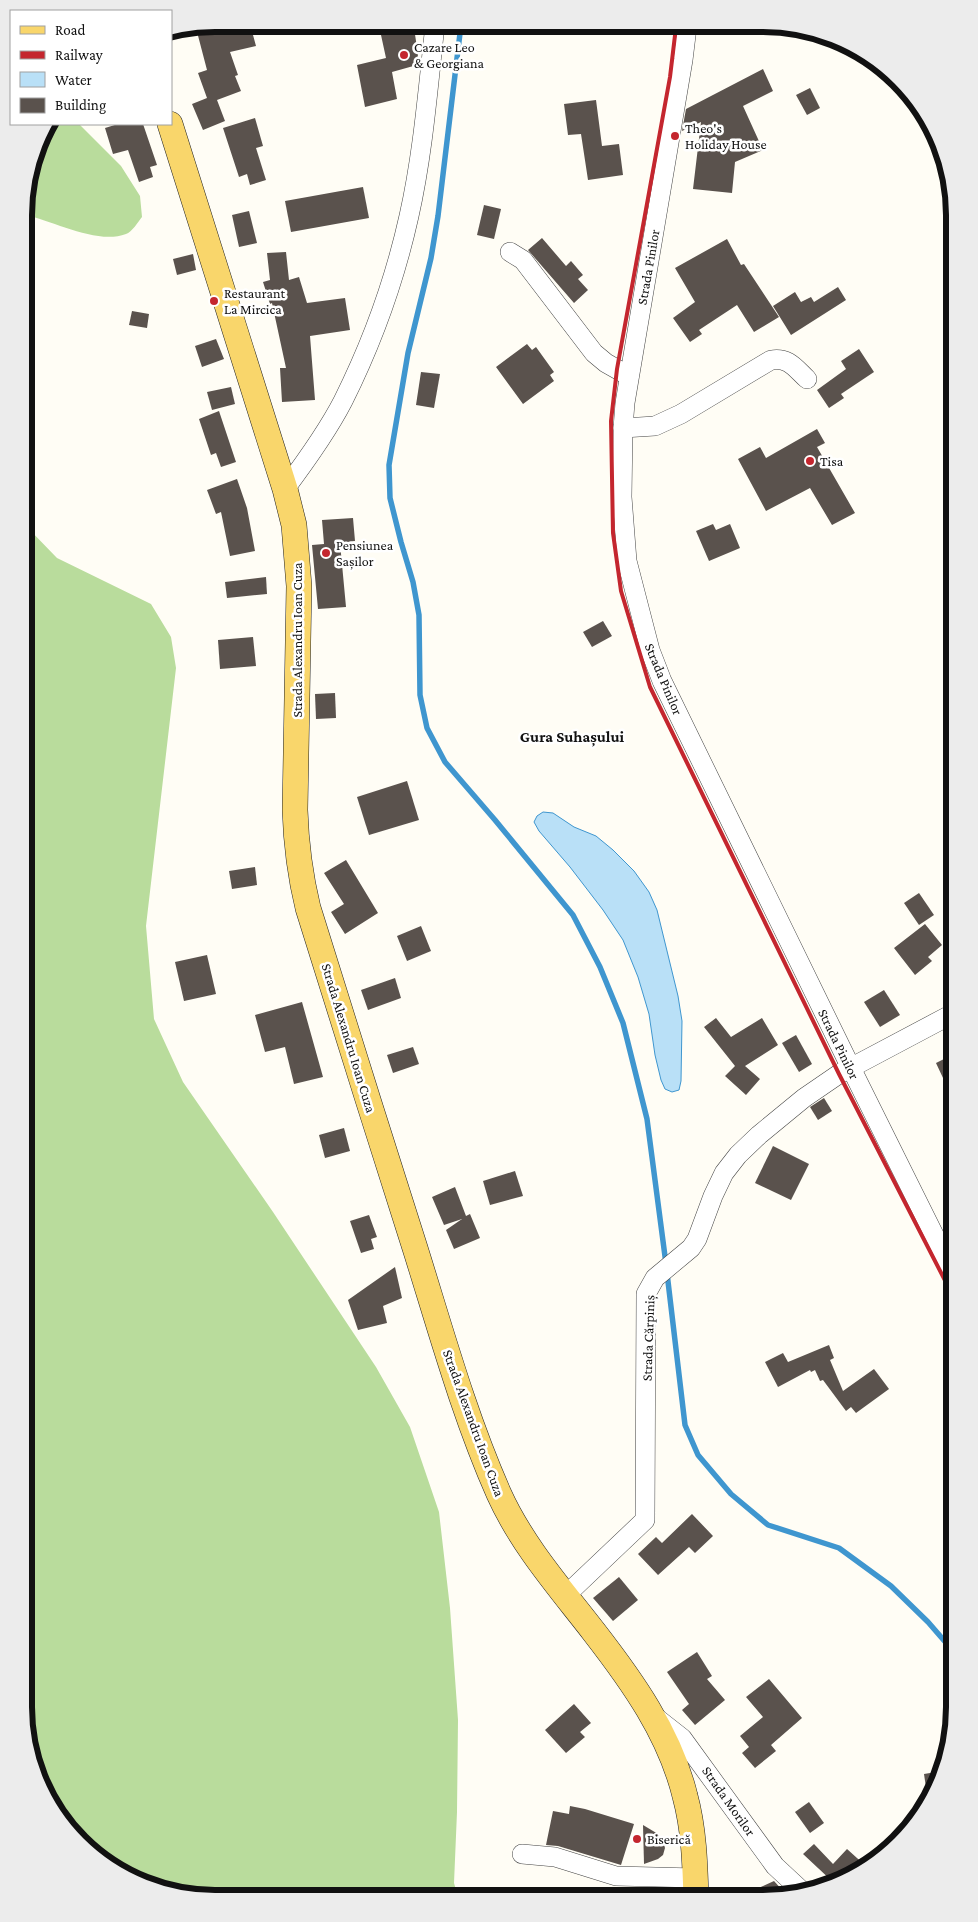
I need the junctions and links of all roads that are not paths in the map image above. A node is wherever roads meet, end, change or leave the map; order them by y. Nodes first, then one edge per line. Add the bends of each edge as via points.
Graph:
1 (434, 32) edge
2 (686, 32) edge
3 (170, 125) edge
4 (510, 252) dead end
5 (629, 376) junction
6 (807, 379) dead end
7 (623, 428) junction
8 (285, 489) junction
9 (946, 1017) edge
10 (851, 1068) junction
11 (946, 1259) edge
12 (565, 1596) junction
13 (651, 1714) junction
14 (522, 1854) dead end
15 (797, 1886) edge
16 (696, 1888) edge

1 - 8 street via 409,215 383,306 343,401 310,456
2 - 5 street, Strada Pinilor
3 - 8 main road, Strada Alexandru Ioan Cuza
4 - 5 street via 523,260 594,353
5 - 7 street, Strada Pinilor
6 - 7 street via 789,362 781,358 771,360 655,426
7 - 10 street, Strada Pinilor via 622,497 627,561 650,650 666,690
8 - 12 main road, Strada Alexandru Ioan Cuza via 294,525 299,586 295,810 299,867 308,908 477,1439 501,1498
9 - 10 street, Strada Cărpiniș
10 - 11 street, Strada Pinilor
10 - 12 street, Strada Cărpiniș via 804,1098 738,1155 724,1173 697,1239 655,1278 646,1294 645,1520
12 - 13 main road, Strada Alexandru Ioan Cuza via 629,1679
13 - 15 street, Strada Morilor via 682,1738 776,1866
13 - 16 main road, Strada Alexandru Ioan Cuza via 677,1768 686,1798
14 - 16 street via 555,1858 616,1876

